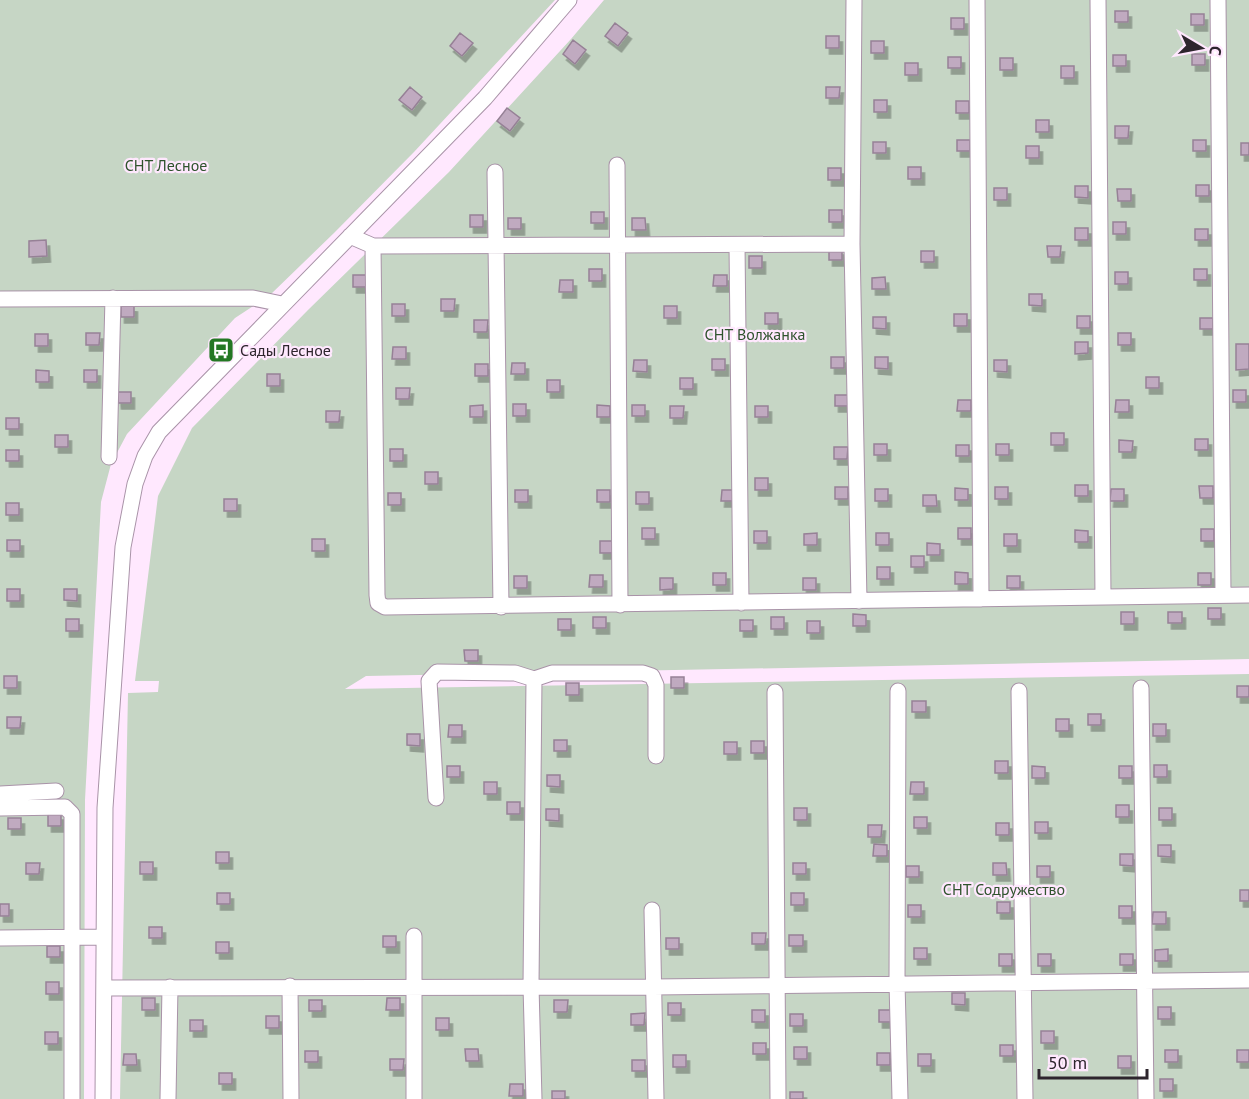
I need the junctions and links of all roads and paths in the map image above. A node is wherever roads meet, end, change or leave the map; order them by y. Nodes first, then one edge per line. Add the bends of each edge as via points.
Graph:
1 (569, 0) edge
2 (854, 0) edge
3 (977, 0) edge
4 (1098, 0) edge
5 (1218, 0) edge
6 (617, 165) dead end
7 (495, 172) dead end
8 (350, 236) junction
9 (852, 244) junction
10 (616, 245) junction
11 (737, 245) junction
12 (374, 246) junction
13 (496, 246) junction
14 (113, 298) junction
15 (0, 299) edge
16 (282, 304) junction
17 (109, 457) dead end
18 (1223, 595) junction
19 (1249, 595) edge
20 (1103, 597) junction
21 (981, 599) junction
22 (859, 601) junction
23 (741, 603) junction
24 (620, 605) junction
25 (501, 607) junction
26 (534, 679) junction
27 (1142, 688) dead end
28 (898, 691) dead end
29 (1019, 691) dead end
30 (776, 692) dead end
31 (656, 756) dead end
32 (56, 791) dead end
33 (0, 794) edge
34 (436, 798) dead end
35 (0, 808) edge
36 (652, 910) dead end
37 (414, 936) dead end
38 (104, 937) junction
39 (0, 938) edge
40 (72, 938) junction
41 (1145, 980) junction
42 (1249, 980) edge
43 (1023, 982) junction
44 (897, 983) junction
45 (777, 984) junction
46 (290, 986) junction
47 (531, 986) junction
48 (170, 987) junction
49 (413, 987) junction
50 (653, 987) junction
51 (104, 988) junction
52 (72, 1099) edge
53 (104, 1099) edge
54 (168, 1099) edge
55 (291, 1099) edge
56 (414, 1099) edge
57 (534, 1099) edge
58 (656, 1099) edge
59 (778, 1099) edge
60 (900, 1099) edge
61 (1024, 1099) edge
62 (1146, 1099) edge

1 - 8 street via 485,98
2 - 9 street
3 - 21 street
4 - 20 street
5 - 18 street
6 - 10 street
7 - 13 street
8 - 12 street
8 - 16 street
9 - 11 street
9 - 22 street
10 - 11 street
10 - 13 street
10 - 24 street
11 - 23 street
12 - 13 street
12 - 25 street via 378,603 385,607
13 - 25 street
14 - 15 street
14 - 16 street via 253,298
14 - 17 street
16 - 38 street via 159,432 135,484 123,547 112,701 105,808
18 - 19 street
18 - 20 street
20 - 21 street
21 - 22 street
22 - 23 street
23 - 24 street
24 - 25 street
26 - 31 street via 552,673 652,676 656,685
26 - 34 street via 515,673 432,675 429,681
26 - 47 street
27 - 41 street
28 - 44 street
29 - 43 street
30 - 45 street
32 - 33 street
35 - 40 street via 65,807 72,814
36 - 50 street
37 - 49 street
38 - 40 street
38 - 51 street
39 - 40 street
40 - 52 street
41 - 42 street
41 - 43 street
41 - 62 street
43 - 44 street
43 - 61 street
44 - 45 street
44 - 60 street
45 - 50 street
45 - 59 street
46 - 48 street
46 - 49 street
46 - 55 street
47 - 49 street
47 - 50 street
47 - 57 street
48 - 51 street
48 - 54 street
49 - 56 street
50 - 58 street
51 - 53 street

